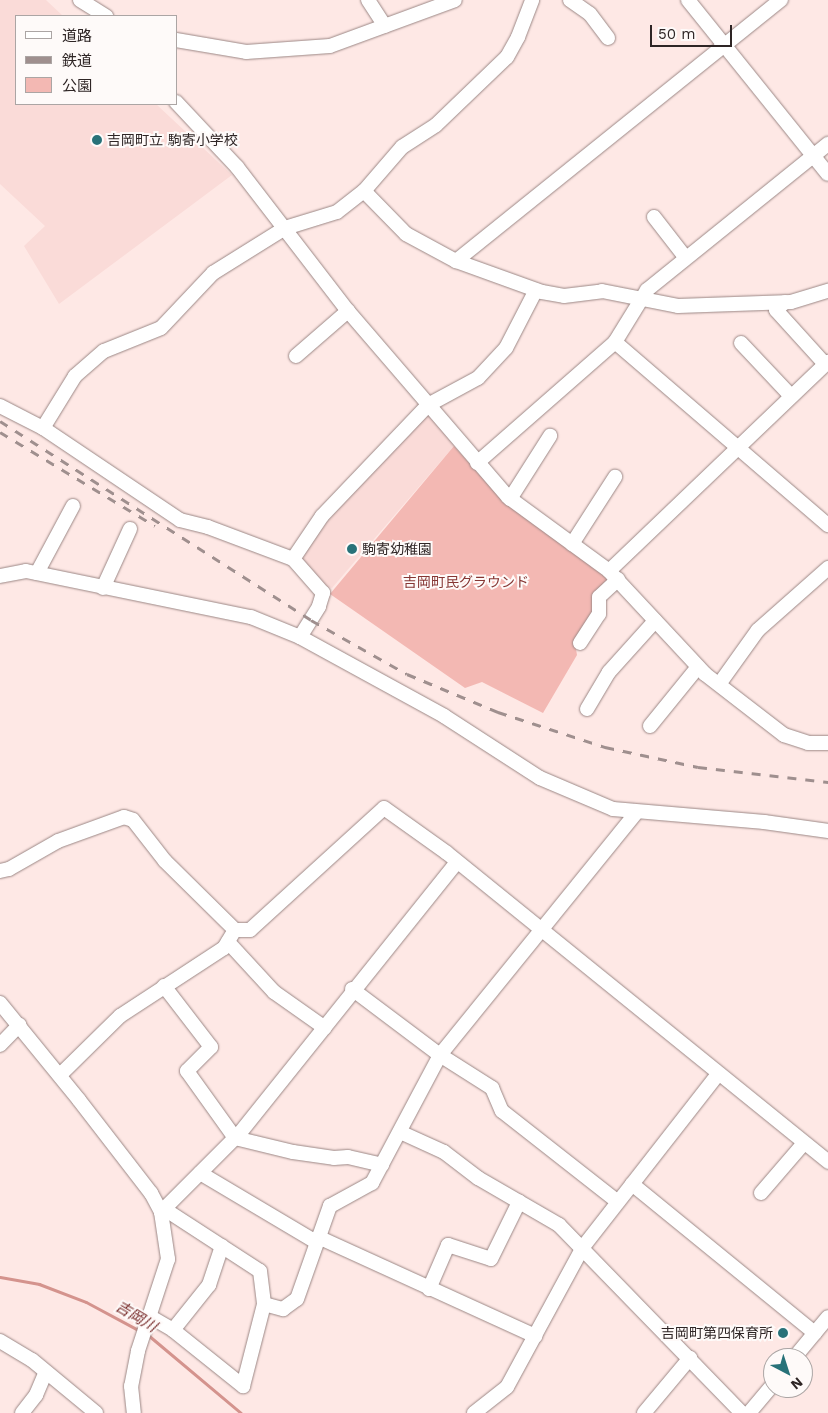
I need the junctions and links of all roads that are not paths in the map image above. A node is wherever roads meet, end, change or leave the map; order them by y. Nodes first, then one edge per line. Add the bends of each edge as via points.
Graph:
1 (80, 0) edge
2 (368, 0) edge
3 (455, 0) edge
4 (532, 0) edge
5 (570, 0) edge
6 (688, 0) edge
7 (781, 0) edge
8 (100, 15) edge
9 (385, 26) junction
10 (608, 38) dead end
11 (178, 40) edge
12 (725, 46) junction
13 (178, 104) edge
14 (828, 144) edge
15 (813, 156) junction
16 (828, 174) edge
17 (364, 191) junction
18 (654, 217) dead end
19 (285, 228) junction
20 (685, 257) junction
21 (456, 261) junction
22 (536, 290) junction
23 (828, 291) edge
24 (639, 299) junction
25 (785, 302) junction
26 (348, 312) junction
27 (615, 342) junction
28 (741, 343) dead end
29 (296, 356) dead end
30 (827, 363) edge
31 (791, 396) junction
32 (428, 405) junction
33 (0, 406) edge
34 (43, 428) junction
35 (550, 436) dead end
36 (737, 447) junction
37 (477, 463) junction
38 (615, 477) dead end
39 (510, 499) junction
40 (73, 506) dead end
41 (828, 525) edge
42 (130, 529) dead end
43 (572, 544) junction
44 (293, 559) junction
45 (828, 568) edge
46 (36, 573) junction
47 (614, 575) junction
48 (0, 576) edge
49 (103, 588) junction
50 (655, 621) junction
51 (300, 637) junction
52 (580, 644) dead end
53 (698, 667) junction
54 (720, 682) junction
55 (587, 709) dead end
56 (650, 726) dead end
57 (828, 743) edge
58 (636, 812) junction
59 (828, 831) edge
60 (457, 862) junction
61 (0, 871) edge
62 (540, 928) junction
63 (231, 936) junction
64 (164, 986) junction
65 (352, 989) junction
66 (0, 1003) edge
67 (19, 1025) junction
68 (325, 1028) junction
69 (0, 1045) edge
70 (440, 1055) junction
71 (718, 1074) junction
72 (60, 1075) junction
73 (400, 1132) junction
74 (236, 1138) junction
75 (804, 1142) junction
76 (828, 1162) edge
77 (382, 1165) junction
78 (200, 1173) junction
79 (632, 1184) junction
80 (761, 1193) dead end
81 (519, 1202) junction
82 (618, 1202) junction
83 (161, 1212) junction
84 (317, 1239) junction
85 (222, 1246) junction
86 (583, 1247) junction
87 (429, 1289) junction
88 (264, 1304) junction
89 (148, 1318) junction
90 (827, 1320) edge
91 (173, 1330) junction
92 (815, 1333) junction
93 (535, 1336) junction
94 (0, 1341) edge
95 (802, 1348) edge
96 (690, 1358) junction
97 (46, 1372) junction
98 (763, 1396) edge
99 (22, 1413) edge
100 (96, 1413) edge
101 (134, 1413) edge
102 (474, 1413) edge
103 (644, 1413) edge
104 (742, 1413) edge
105 (749, 1413) edge

1 - 8 street
2 - 9 street
3 - 9 street
4 - 17 street via 507,57 436,125 402,147
5 - 10 street via 590,14
6 - 12 street
7 - 12 street
9 - 11 street via 330,46 246,52
12 - 15 street
12 - 21 street
13 - 19 street via 237,167
14 - 15 street
15 - 16 street
15 - 20 street
17 - 19 street via 337,212
17 - 21 street via 406,234
18 - 20 street
19 - 26 street
19 - 34 street via 213,273 161,328 104,351 75,376
20 - 24 street
21 - 22 street
22 - 24 street via 564,296 602,291
22 - 32 street via 506,348 478,378
23 - 25 street
24 - 25 street via 678,306
24 - 27 street
25 - 30 street via 776,310
26 - 29 street
26 - 32 street
27 - 36 street
27 - 37 street
28 - 31 street
30 - 31 street
31 - 36 street
32 - 37 street
32 - 44 street via 322,516
33 - 34 street
34 - 44 street via 180,520 208,527
35 - 39 street
36 - 41 street
36 - 47 street
37 - 39 street
38 - 43 street
39 - 43 street
40 - 46 street
42 - 49 street
43 - 47 street
44 - 51 street via 323,593
45 - 54 street via 758,630
46 - 48 street via 26,571
46 - 49 street
47 - 50 street
47 - 52 street via 599,597 599,614
49 - 51 street via 250,617
50 - 53 street
50 - 55 street via 609,672
51 - 58 street via 444,716 540,778 576,796
53 - 54 street
53 - 56 street
54 - 57 street via 784,735 808,743
58 - 59 street via 764,822
58 - 62 street
60 - 62 street
60 - 63 street via 384,808 250,930
60 - 65 street
61 - 63 street via 58,840 124,817 133,820
62 - 70 street
62 - 71 street
63 - 64 street via 224,948
63 - 68 street via 274,992
64 - 72 street via 120,1016
64 - 74 street via 211,1047 187,1071
65 - 68 street
65 - 70 street
66 - 67 street
67 - 69 street
67 - 72 street
68 - 74 street
70 - 73 street
70 - 82 street via 492,1088 502,1111
71 - 75 street
71 - 79 street
72 - 83 street via 151,1193
73 - 77 street
73 - 81 street via 444,1152 478,1178
74 - 77 street via 293,1152 348,1157
74 - 78 street
75 - 76 street
75 - 80 street
77 - 84 street via 372,1183 330,1206
78 - 83 street
78 - 84 street
79 - 82 street
79 - 92 street
81 - 86 street via 559,1225
81 - 87 street via 492,1259 448,1245
82 - 86 street
83 - 85 street via 169,1212
83 - 89 street via 168,1259
84 - 87 street
84 - 88 street via 297,1299 283,1309
85 - 88 street via 260,1271
85 - 91 street via 209,1285
86 - 93 street
86 - 96 street
87 - 93 street
88 - 91 street via 243,1386
89 - 91 street
89 - 101 street via 130,1386
90 - 92 street
92 - 95 street
93 - 102 street via 506,1387
94 - 97 street
96 - 103 street
96 - 104 street
97 - 99 street via 36,1395
97 - 100 street
98 - 105 street

